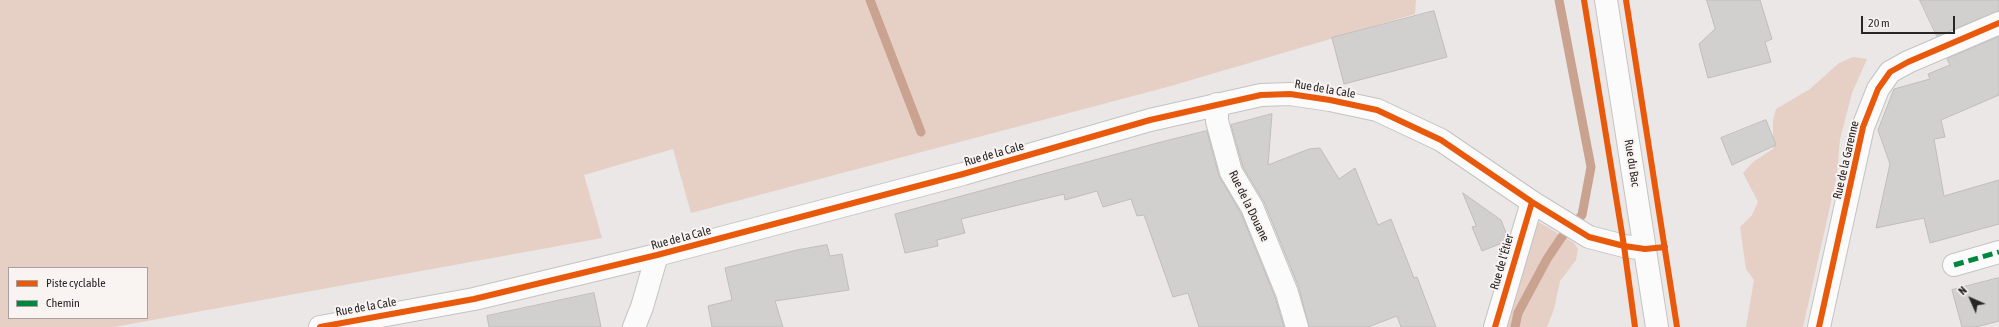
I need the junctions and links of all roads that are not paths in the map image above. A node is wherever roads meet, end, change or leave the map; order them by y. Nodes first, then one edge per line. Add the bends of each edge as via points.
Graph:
1 (1606, 0) edge
2 (1999, 24) edge
3 (1217, 104) junction
4 (1540, 207) junction
5 (1645, 249) junction
6 (1999, 252) edge
7 (657, 256) junction
8 (1954, 265) dead end
9 (320, 327) edge
10 (634, 327) edge
11 (1297, 327) edge
12 (1496, 327) edge
13 (1657, 327) edge
14 (1819, 327) edge

1 - 5 street, Rue du Bac
2 - 14 street, Rue de la Garenne via 1908,62 1890,72 1878,89 1863,127
3 - 4 street, Rue de la Cale via 1261,95 1290,94 1377,110 1441,140
3 - 7 street, Rue de la Cale via 1150,120 963,174
3 - 11 street, Rue de la Douane via 1218,121 1231,172 1255,214 1287,292
4 - 5 street, Rue de la Cale via 1589,237
4 - 12 street, Rue de l'Étier
5 - 13 street, Rue du Bac
6 - 8 street
7 - 9 street, Rue de la Cale via 474,299
7 - 10 street

